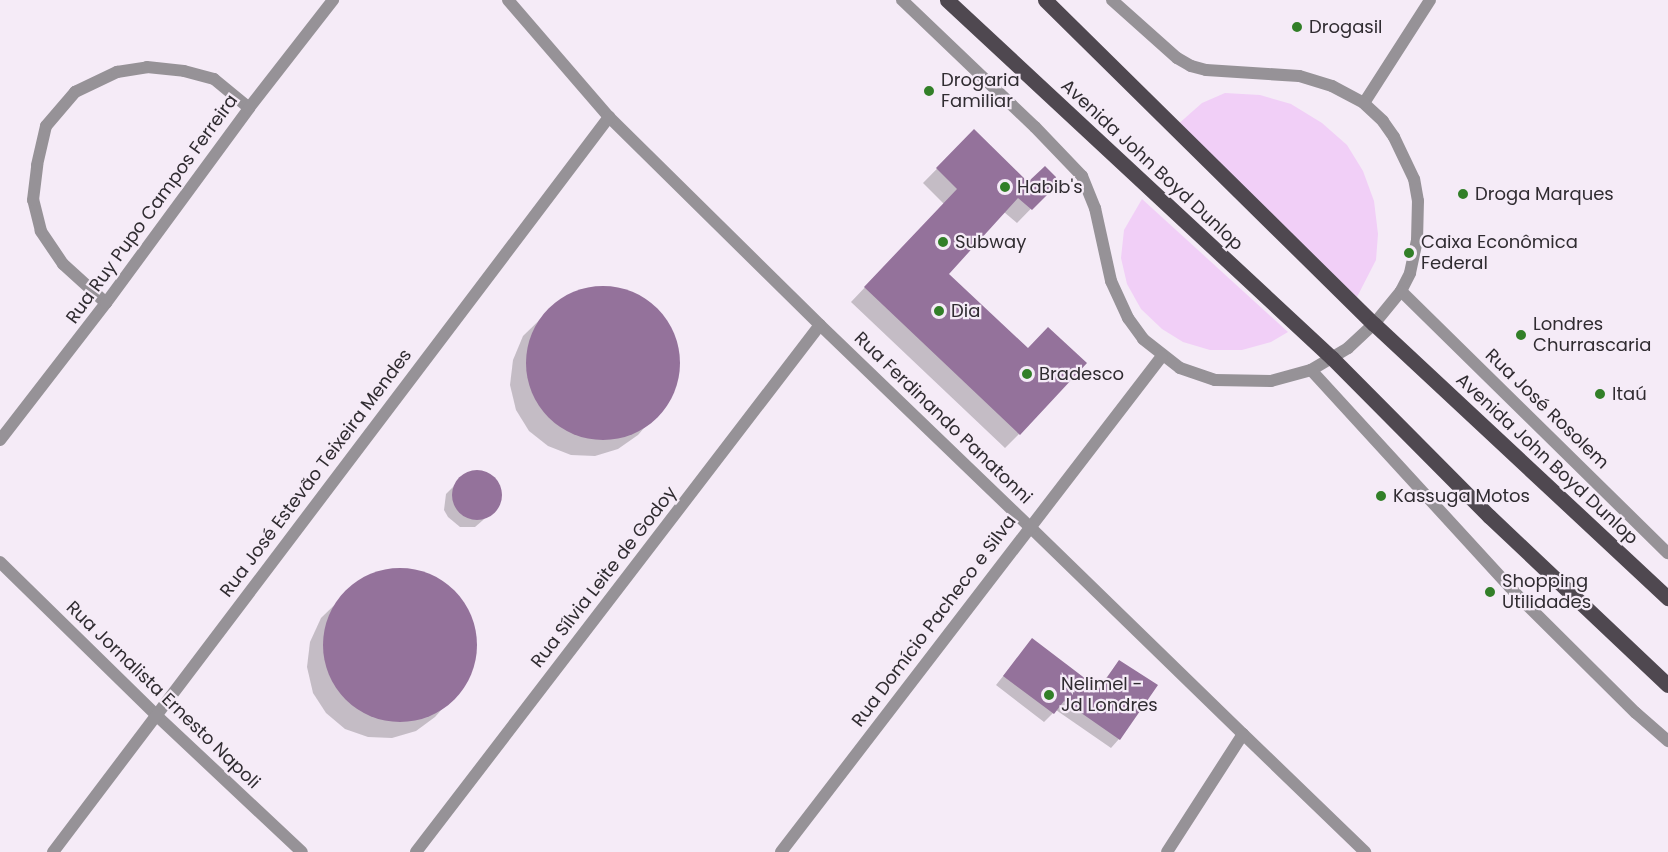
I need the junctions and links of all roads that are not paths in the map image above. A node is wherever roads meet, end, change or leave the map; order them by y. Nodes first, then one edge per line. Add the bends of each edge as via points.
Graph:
1 (333, 0) edge
2 (508, 0) edge
3 (902, 0) edge
4 (947, 0) edge
5 (1045, 0) edge
6 (1112, 0) edge
7 (1430, 0) edge
8 (1364, 103) junction
9 (249, 108) junction
10 (609, 117) junction
11 (1401, 291) junction
12 (106, 303) junction
13 (1374, 324) junction
14 (820, 325) junction
15 (1162, 356) junction
16 (1332, 358) junction
17 (1311, 370) junction
18 (0, 440) edge
19 (1029, 526) junction
20 (1668, 553) edge
21 (0, 562) edge
22 (1668, 598) edge
23 (1668, 685) edge
24 (156, 715) junction
25 (1243, 734) junction
26 (1668, 741) edge
27 (53, 852) edge
28 (302, 852) edge
29 (416, 852) edge
30 (781, 852) edge
31 (1167, 852) edge
32 (1365, 852) edge

1 - 9 street, Rua Ruy Pupo Campos Ferreira
2 - 10 street, Rua Ferdinando Panatonni
3 - 15 street via 1071,162 1090,192 1118,300 1143,339
4 - 16 main road, Avenida John Boyd Dunlop
5 - 13 main road, Avenida John Boyd Dunlop
6 - 8 street via 1191,66 1299,76 1332,86
7 - 8 street
8 - 11 street via 1394,137 1414,178 1419,219 1417,241 1410,273
9 - 12 street, Rua Ruy Pupo Campos Ferreira
9 - 12 street via 214,79 184,71 147,68 117,72 75,92 46,126 33,200 41,231 63,264
10 - 14 street, Rua Ferdinando Panatonni
10 - 24 street, Rua José Estevão Teixeira Mendes
11 - 13 street
11 - 20 street, Rua José Rosolem
12 - 18 street, Rua Ruy Pupo Campos Ferreira
13 - 16 street
13 - 22 main road, Avenida John Boyd Dunlop
14 - 19 street, Rua Ferdinando Panatonni
14 - 29 street, Rua Sílvia Leite de Godoy
15 - 17 street via 1196,375 1215,380 1271,381
15 - 19 street, Rua Domício Pacheco e Silva
16 - 17 street
16 - 23 main road, Avenida John Boyd Dunlop via 1489,516
17 - 26 street via 1518,596
19 - 25 street, Rua Ferdinando Panatonni
19 - 30 street, Rua Domício Pacheco e Silva
21 - 24 street, Rua Jornalista Ernesto Napoli
24 - 27 street, Rua José Estevão Teixeira Mendes
24 - 28 street, Rua Jornalista Ernesto Napoli
25 - 31 street
25 - 32 street, Rua Ferdinando Panatonni

